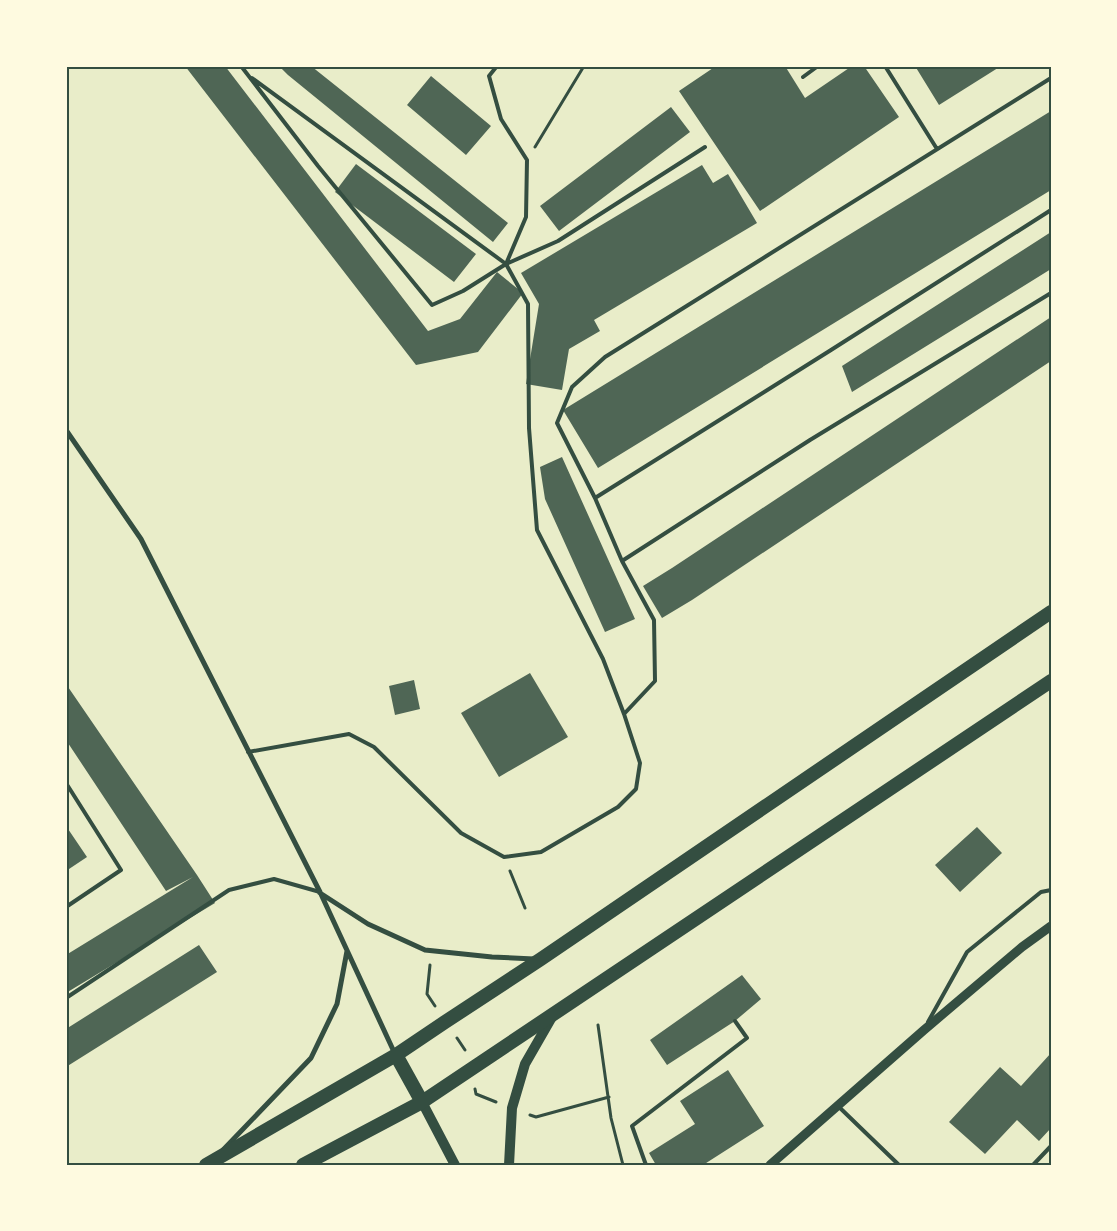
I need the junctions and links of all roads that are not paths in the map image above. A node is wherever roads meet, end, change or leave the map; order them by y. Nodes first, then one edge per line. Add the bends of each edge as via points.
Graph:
1 (242, 66) edge
2 (497, 66) edge
3 (818, 66) edge
4 (884, 66) edge
5 (248, 75) junction
6 (803, 77) dead end
7 (1051, 78) edge
8 (706, 147) dead end
9 (937, 149) junction
10 (1051, 210) edge
11 (506, 264) junction
12 (1051, 293) edge
13 (66, 430) edge
14 (595, 498) junction
15 (622, 561) junction
16 (1051, 612) edge
17 (1051, 681) edge
18 (624, 714) junction
19 (248, 752) junction
20 (66, 783) edge
21 (1051, 890) edge
22 (320, 892) junction
23 (66, 907) edge
24 (1051, 926) edge
25 (347, 950) junction
26 (541, 959) junction
27 (66, 998) edge
28 (554, 1013) junction
29 (735, 1021) dead end
30 (924, 1030) junction
31 (396, 1054) junction
32 (422, 1102) junction
33 (837, 1105) junction
34 (1051, 1146) edge
35 (208, 1163) edge
36 (303, 1165) edge
37 (455, 1165) edge
38 (509, 1165) edge
39 (646, 1165) edge
40 (770, 1165) edge
41 (900, 1165) edge
42 (1033, 1165) edge

1 - 5 lane
2 - 11 lane via 489,76 501,119 527,160 526,218
3 - 6 lane
4 - 9 lane
5 - 11 lane
5 - 11 lane via 432,305 463,291
7 - 9 lane
8 - 11 lane via 558,242
9 - 14 lane via 605,358 572,387 557,423
10 - 14 lane
11 - 18 lane via 528,304 529,428 537,530 603,659
12 - 15 lane via 810,440
13 - 19 street via 141,539
14 - 15 lane
15 - 18 lane via 654,620 655,681
16 - 26 highway
17 - 28 highway
18 - 19 lane via 640,763 636,790 618,807 541,852 504,857 461,833 374,748 349,734
19 - 22 street
20 - 23 lane via 121,870
21 - 30 lane via 1041,892 968,952
22 - 25 street
22 - 26 street via 368,924 425,950
22 - 27 lane via 274,879 229,890
24 - 30 street
25 - 31 street
25 - 35 street via 337,1004 311,1058
26 - 31 highway
28 - 32 highway
28 - 38 main road via 522,1072 512,1108
29 - 39 lane via 747,1038 632,1126
30 - 33 street
31 - 32 highway
31 - 35 highway
32 - 36 highway
32 - 37 main road
33 - 40 street
33 - 41 lane
34 - 42 lane

